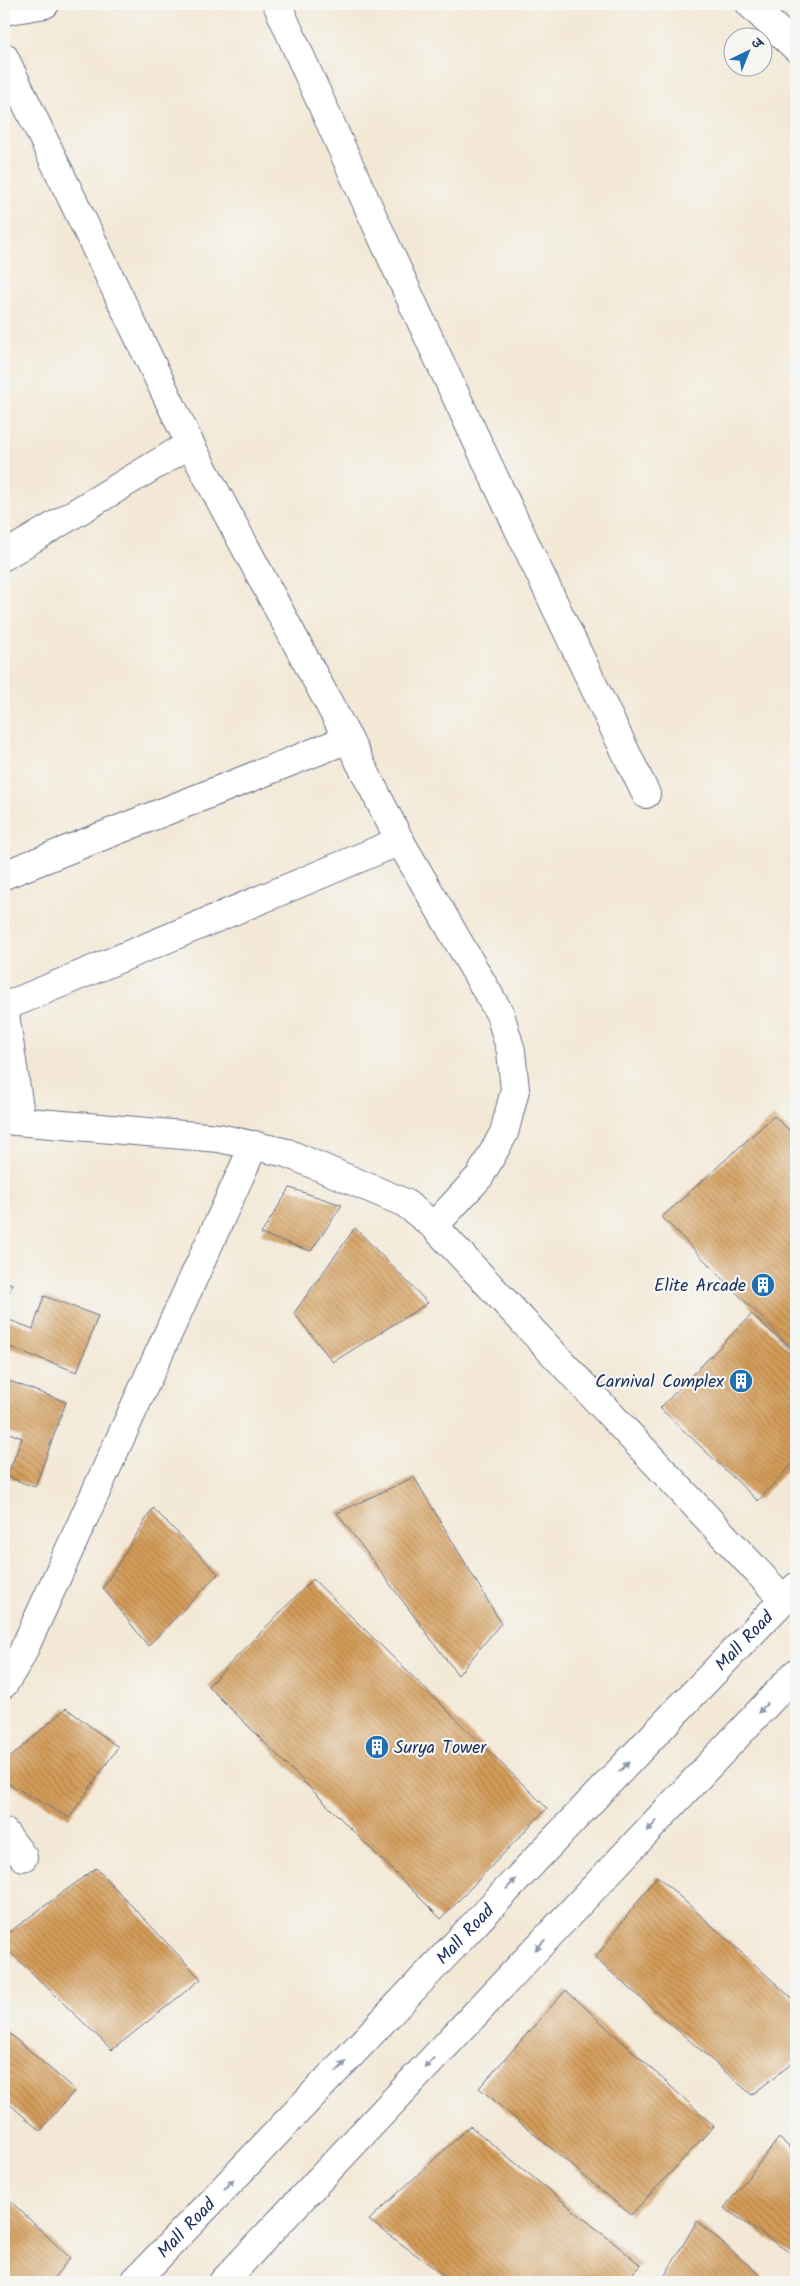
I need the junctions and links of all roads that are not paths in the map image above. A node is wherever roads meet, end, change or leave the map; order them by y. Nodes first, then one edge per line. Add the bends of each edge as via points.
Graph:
1 (46, 4) edge
2 (277, 4) edge
3 (750, 4) edge
4 (4, 11) edge
5 (796, 48) edge
6 (4, 57) edge
7 (190, 444) junction
8 (4, 556) edge
9 (348, 739) junction
10 (646, 794) dead end
11 (400, 841) junction
12 (4, 875) edge
13 (4, 1007) edge
14 (12, 1120) edge
15 (254, 1145) junction
16 (434, 1226) junction
17 (790, 1594) edge
18 (796, 1673) edge
19 (4, 1684) edge
20 (4, 1832) edge
21 (23, 1857) dead end
22 (134, 2282) edge
23 (223, 2282) edge

1 - 4 street
2 - 10 street via 363,197
3 - 5 street
6 - 7 street
7 - 8 street
7 - 9 street
9 - 11 street
9 - 12 street
11 - 13 street
11 - 16 street via 500,1014 511,1051 515,1090 504,1133 480,1176
13 - 14 street
14 - 15 street via 219,1138
15 - 16 street via 286,1153 361,1183 404,1203
15 - 19 street via 20,1658
16 - 17 street
22 -> 17 street, Mall Road
18 -> 23 street
20 - 21 street

